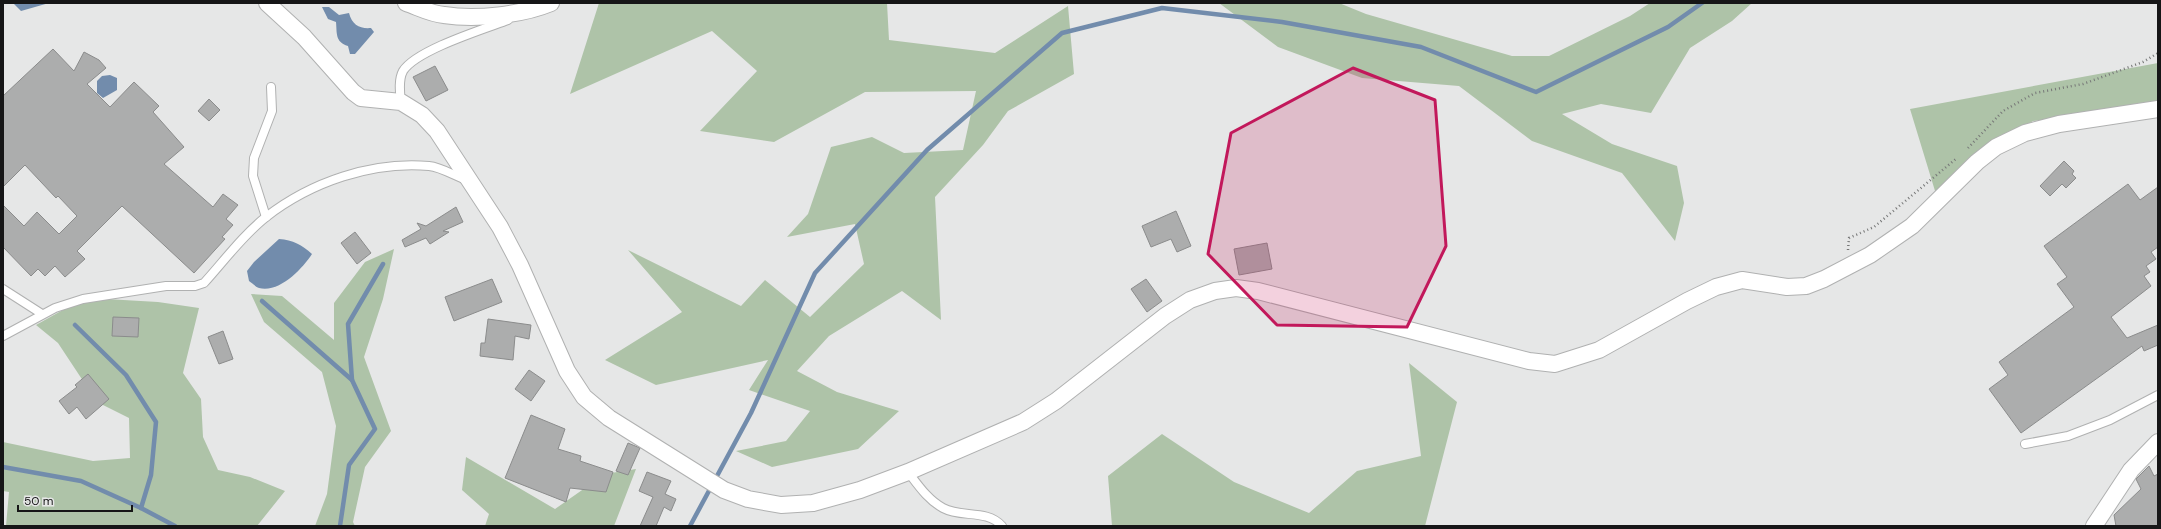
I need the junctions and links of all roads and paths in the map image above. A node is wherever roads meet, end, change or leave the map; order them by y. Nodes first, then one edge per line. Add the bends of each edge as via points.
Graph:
1 (406, 3) edge
2 (548, 4) edge
3 (275, 6) edge
4 (271, 87) dead end
5 (401, 102) junction
6 (2158, 109) edge
7 (470, 182) junction
8 (266, 217) junction
9 (3, 289) edge
10 (42, 314) junction
11 (3, 336) edge
12 (2158, 395) edge
13 (2158, 442) edge
14 (2025, 444) dead end
15 (908, 472) junction
16 (1002, 526) edge
17 (2094, 526) edge

1 - 2 street via 443,15 473,17 506,14
2 - 5 lane via 435,47 403,71 400,80
3 - 5 street via 353,92 361,98
4 - 8 lane via 272,111 254,158 252,176
5 - 7 street via 422,115 437,131
6 - 15 street via 2059,124 2025,133 1996,147 1977,162 1912,226 1846,268 1806,286 1787,287 1742,280 1716,287 1599,350 1555,364 1529,361 1258,291 1236,288 1215,291 1190,300 1165,316 1056,401 1024,422
7 - 8 lane via 430,166 387,167 346,175 313,187
7 - 15 street via 500,227 520,265 566,371 584,397 608,418 724,490 748,499 781,505 813,502 860,490
8 - 10 lane via 204,283 195,286 166,286 83,299
9 - 10 lane
10 - 11 lane
12 - 14 lane via 2110,420 2068,436
13 - 17 street via 2131,470
15 - 16 lane via 925,494 943,508 958,513 985,516 998,521

